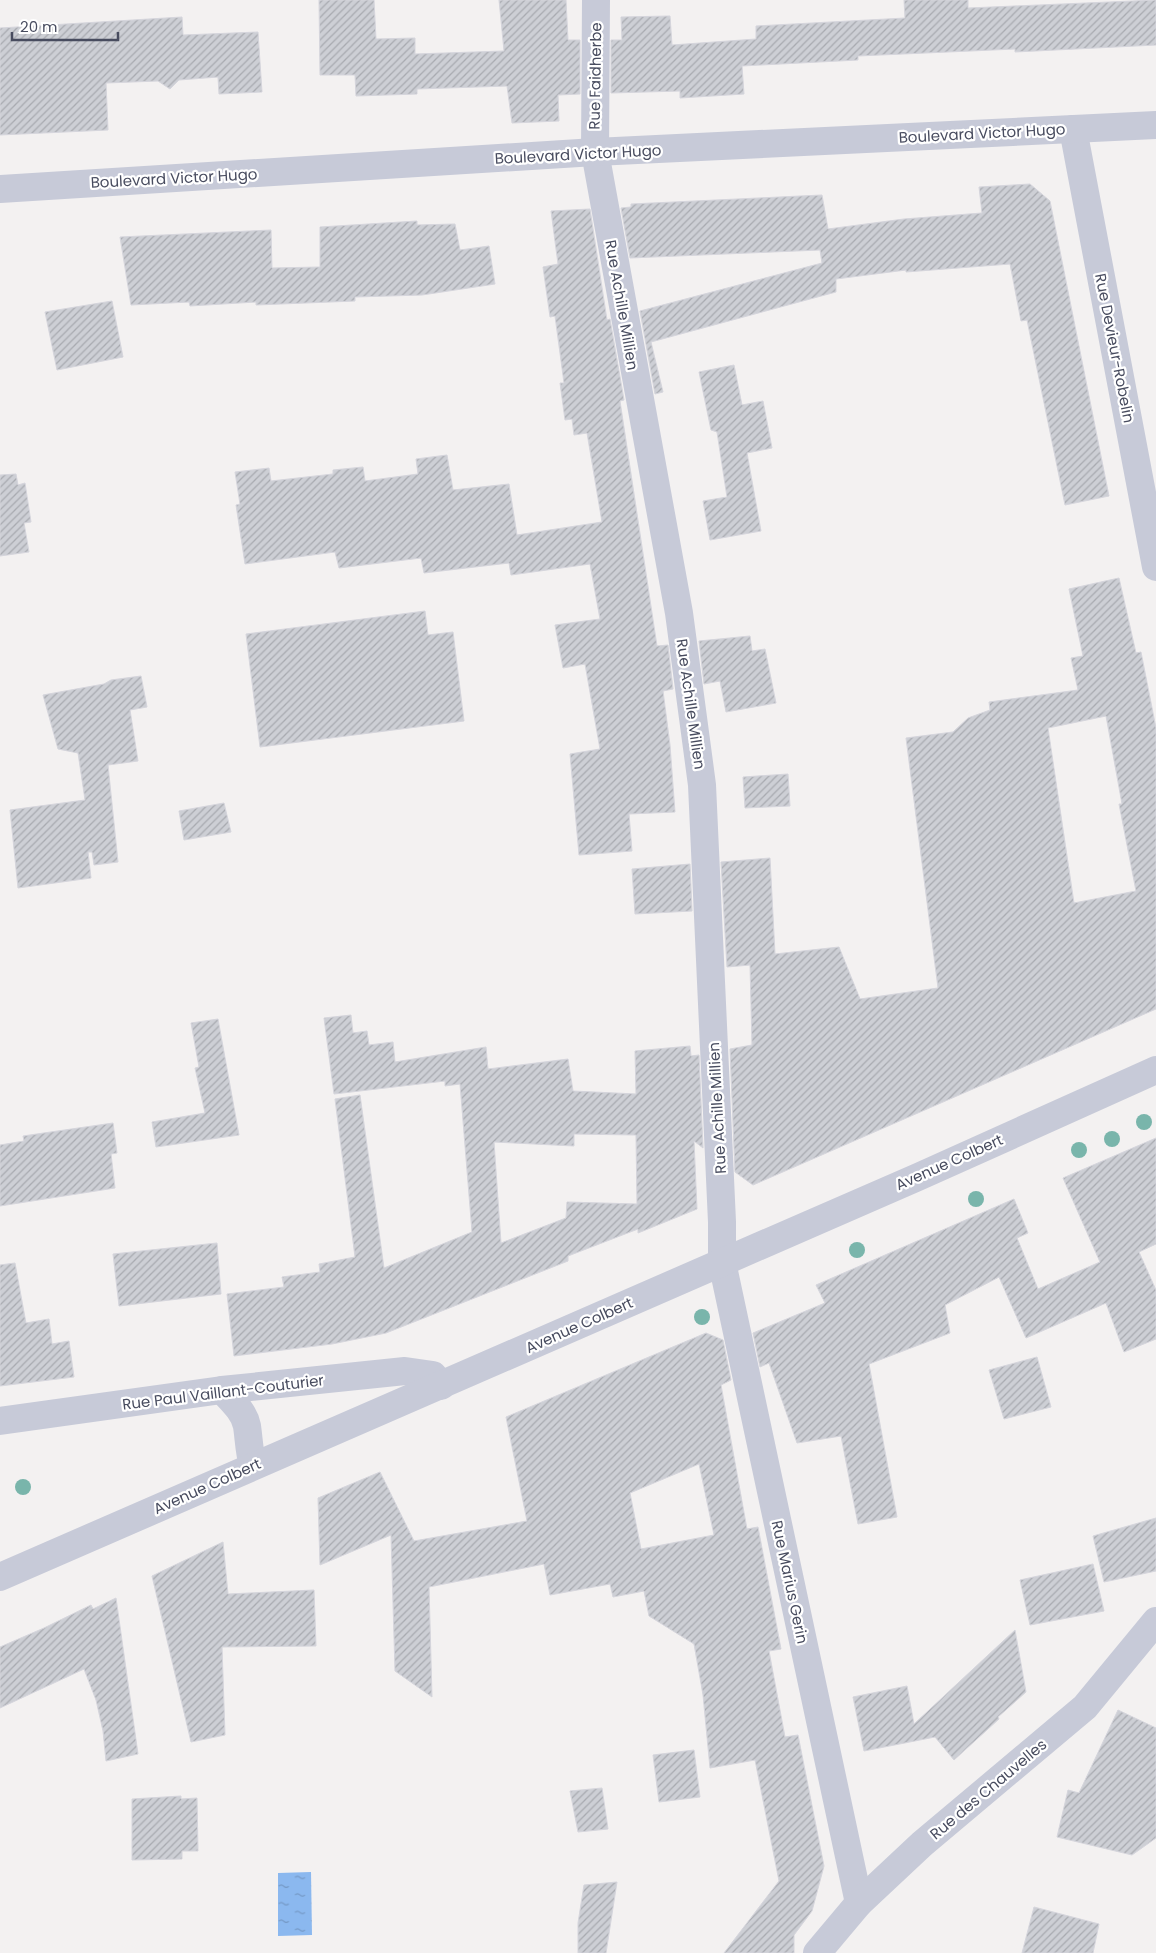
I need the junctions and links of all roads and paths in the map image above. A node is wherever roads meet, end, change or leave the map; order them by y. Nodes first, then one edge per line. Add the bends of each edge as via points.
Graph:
1 (596, 0) edge
2 (1156, 125) edge
3 (1073, 129) junction
4 (595, 152) junction
5 (0, 189) edge
6 (1148, 478) edge
7 (1156, 567) edge
8 (1156, 1070) edge
9 (722, 1262) junction
10 (441, 1386) junction
11 (222, 1390) junction
12 (0, 1421) edge
13 (253, 1466) junction
14 (0, 1577) edge
15 (1156, 1621) edge
16 (859, 1903) junction
17 (817, 1953) edge

1 - 4 street, Rue Faidherbe
2 - 3 street, Boulevard Victor Hugo
3 - 4 street, Boulevard Victor Hugo
3 - 6 street, Rue Devieur-Robelin
4 - 5 street, Boulevard Victor Hugo
4 - 9 street, Rue Achille Millien via 678,613 702,785
6 - 7 street, Rue Devieur-Robelin
8 - 9 street, Avenue Colbert
9 - 10 street, Avenue Colbert
9 - 16 street, Rue Marius Gerin
10 - 11 street, Rue Paul Vaillant-Couturier via 433,1375 405,1371
10 - 13 street, Avenue Colbert
11 - 12 street, Rue Paul Vaillant-Couturier
11 - 13 street via 239,1409 246,1425
13 - 14 street, Avenue Colbert
15 - 16 street, Rue des Chauvelles via 1085,1707 922,1844
16 - 17 street, Rue des Chauvelles

